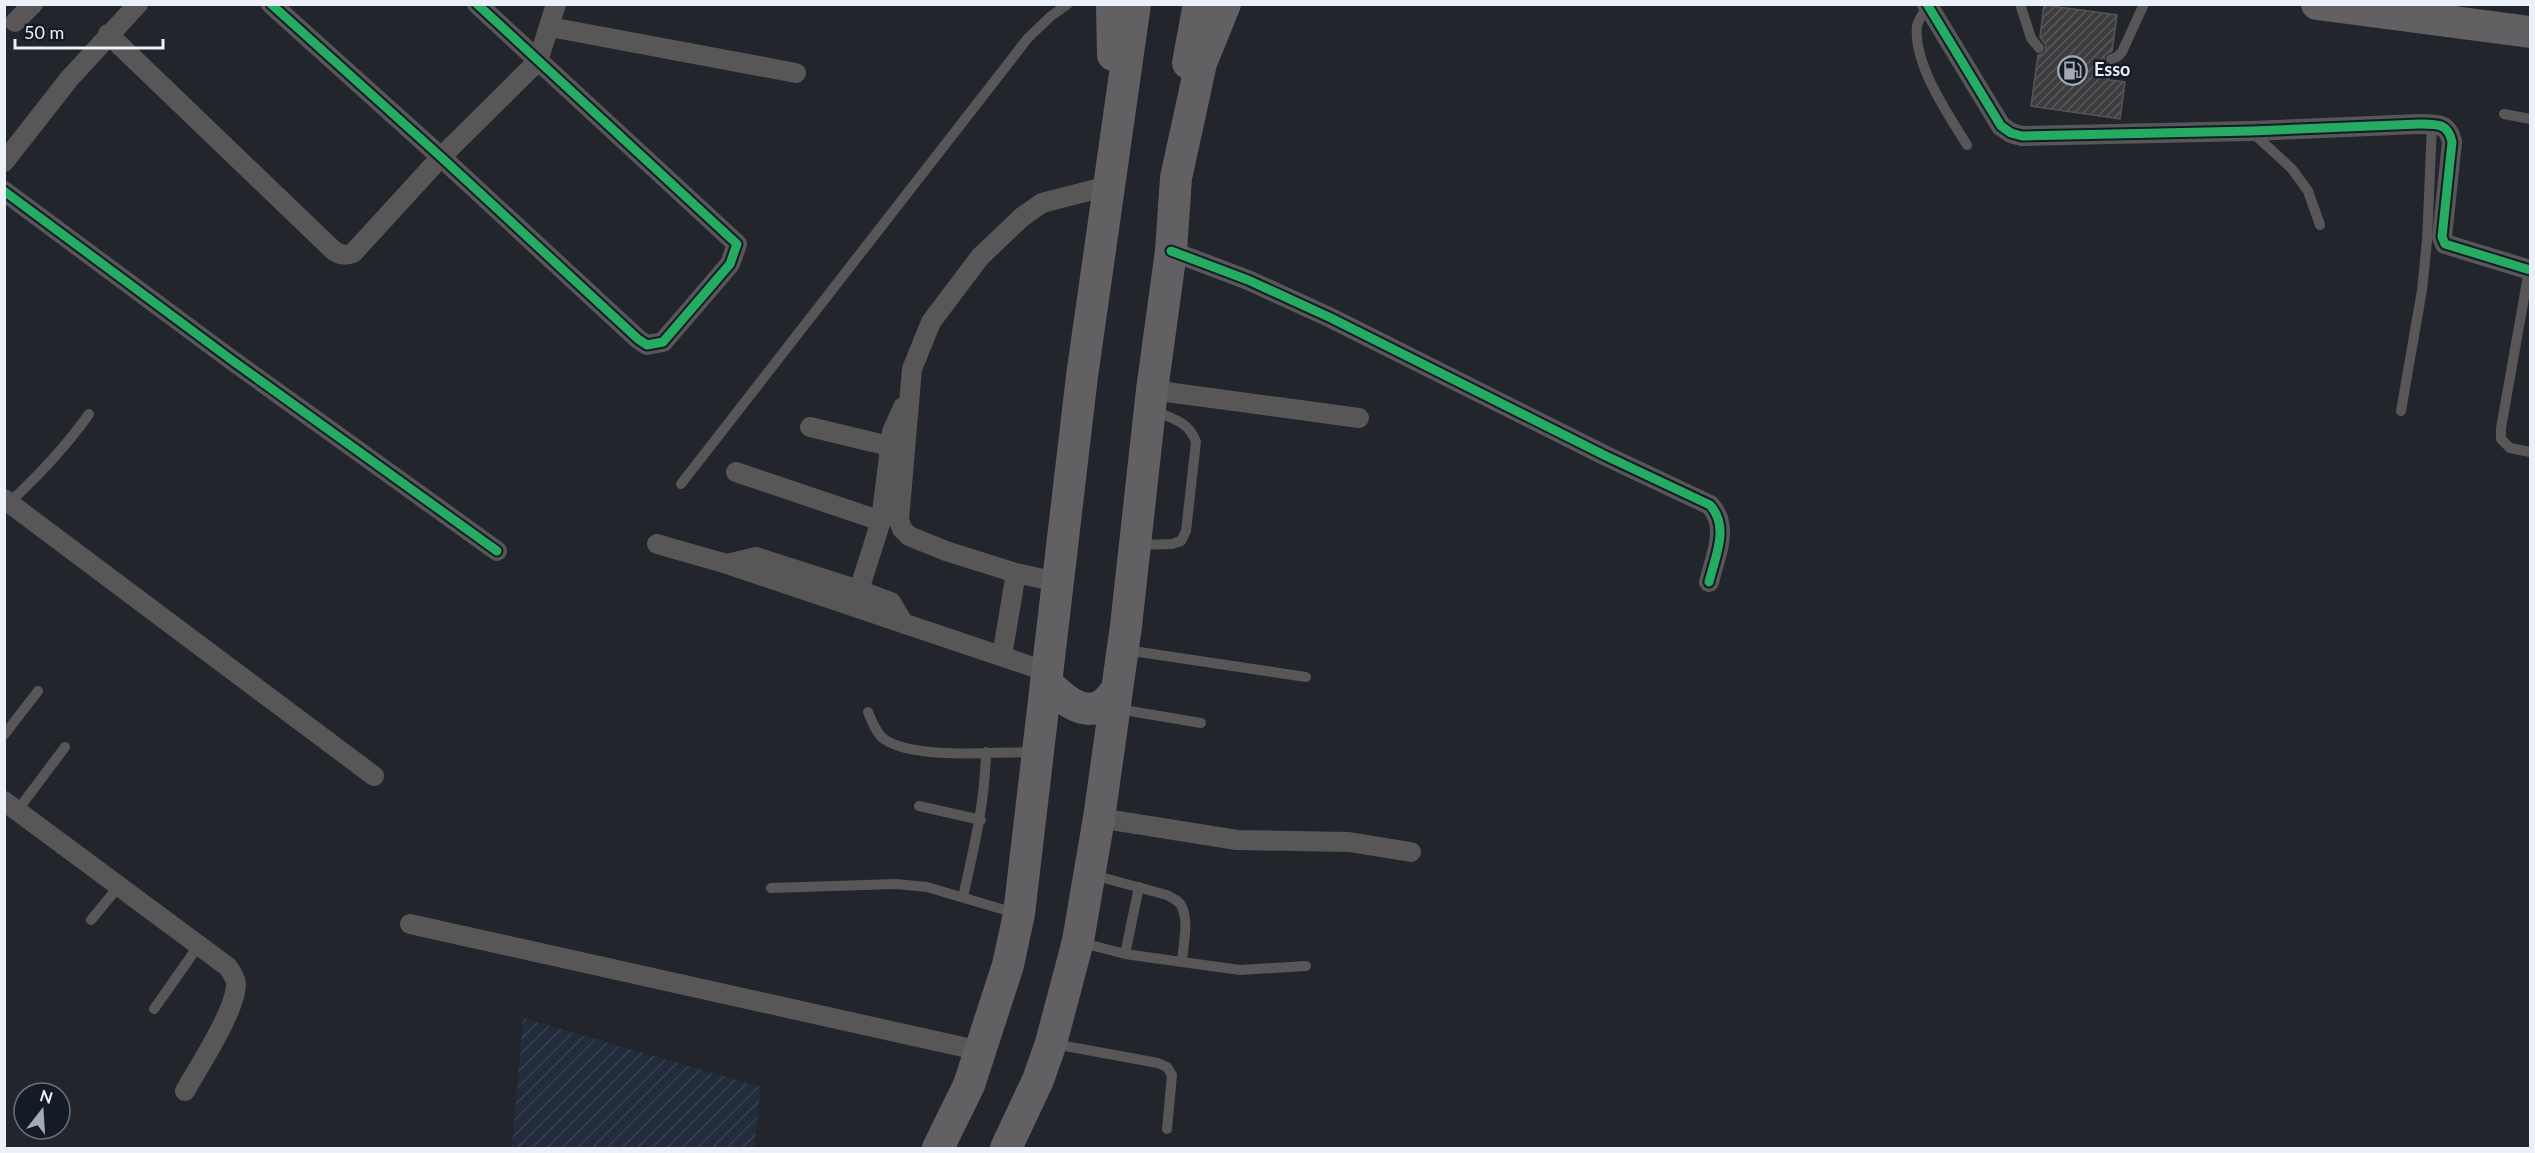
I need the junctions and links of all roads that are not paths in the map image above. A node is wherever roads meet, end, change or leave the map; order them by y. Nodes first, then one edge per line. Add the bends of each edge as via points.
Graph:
1 (33, 4) edge
2 (138, 4) edge
3 (272, 4) edge
4 (477, 4) edge
5 (556, 4) edge
6 (1068, 4) edge
7 (1112, 4) edge
8 (1136, 4) edge
9 (1199, 4) edge
10 (1225, 4) edge
11 (2020, 4) edge
12 (2317, 4) edge
13 (1927, 5) edge
14 (2142, 5) edge
15 (15, 22) dead end
16 (550, 27) junction
17 (2530, 32) edge
18 (108, 34) junction
19 (2038, 48) dead end
20 (2111, 59) dead end
21 (538, 60) junction
22 (796, 73) dead end
23 (2504, 114) dead end
24 (1119, 118) junction
25 (2530, 118) edge
26 (2432, 124) junction
27 (2252, 131) junction
28 (1967, 145) dead end
29 (441, 157) junction
30 (4, 162) edge
31 (1176, 178) junction
32 (1108, 186) junction
33 (4, 191) edge
34 (2320, 225) dead end
35 (1171, 251) junction
36 (2530, 270) edge
37 (909, 397) junction
38 (1151, 400) junction
39 (2401, 411) dead end
40 (89, 414) dead end
41 (1359, 418) dead end
42 (810, 427) dead end
43 (889, 446) junction
44 (2530, 452) edge
45 (736, 472) dead end
46 (681, 484) dead end
47 (7, 501) edge
48 (881, 521) junction
49 (657, 544) dead end
50 (1135, 545) junction
51 (497, 551) dead end
52 (727, 564) junction
53 (1016, 573) junction
54 (1058, 582) junction
55 (1709, 582) dead end
56 (859, 591) junction
57 (904, 624) junction
58 (1122, 649) junction
59 (1002, 656) junction
60 (1047, 677) junction
61 (1306, 677) dead end
62 (38, 692) dead end
63 (1116, 699) junction
64 (868, 712) dead end
65 (1201, 723) dead end
66 (4, 735) edge
67 (65, 747) dead end
68 (986, 752) junction
69 (1038, 752) junction
70 (374, 776) dead end
71 (11, 806) edge
72 (918, 806) dead end
73 (1099, 818) junction
74 (981, 820) junction
75 (1411, 852) dead end
76 (1090, 874) junction
77 (120, 885) junction
78 (1139, 887) junction
79 (771, 888) dead end
80 (963, 897) junction
81 (1019, 914) junction
82 (91, 920) dead end
83 (410, 924) dead end
84 (1078, 941) junction
85 (199, 945) junction
86 (1125, 954) junction
87 (1182, 962) junction
88 (1306, 966) dead end
89 (154, 1009) dead end
90 (1051, 1043) junction
91 (981, 1051) junction
92 (186, 1091) dead end
93 (1167, 1129) dead end
94 (938, 1149) edge
95 (1006, 1149) edge

1 - 15 street
2 - 18 street
3 - 29 street
4 - 21 street
5 - 16 street
6 - 46 lane via 1028,38
7 - 24 main road
8 - 24 main road
9 - 31 main road
10 - 31 main road via 1201,63
11 - 19 lane
12 - 17 main road
13 - 27 street via 1992,113 2011,133 2065,136
13 - 28 lane via 1917,24 1925,69
14 - 20 lane via 2122,52
16 - 21 street
16 - 22 street
18 - 29 street via 340,255 353,253
18 - 30 street
21 - 29 street
21 - 29 street via 737,244 730,264 663,342 655,346 638,339
23 - 25 lane
24 - 32 main road
26 - 27 street
26 - 36 street via 2450,132 2452,142 2442,237 2445,244
26 - 39 lane via 2422,290
27 - 34 lane via 2308,191
31 - 35 main road
32 - 37 street via 1042,203 980,258 932,321 912,369
32 - 54 main road
33 - 51 street
35 - 38 main road
35 - 55 street via 1331,318 1710,505 1718,514 1721,527
36 - 44 lane via 2501,428 2501,439 2510,448
37 - 43 street
37 - 53 street via 899,520 902,529 909,536 946,551
38 - 41 street
38 - 50 main road
38 - 50 lane via 1183,423 1196,442 1182,541
40 - 47 lane via 46,470
42 - 43 street
43 - 48 street
45 - 48 street
47 - 70 street
48 - 56 street
49 - 52 street
50 - 58 main road
52 - 56 street via 756,558
52 - 57 street
53 - 54 street
53 - 59 street
54 - 60 main road
56 - 57 street via 891,602
57 - 59 street
58 - 61 lane
58 - 63 main road
59 - 60 street
60 - 63 main road via 1066,701 1078,707 1091,708
60 - 69 main road
62 - 66 lane
63 - 65 lane
63 - 73 main road
64 - 68 lane via 886,741 939,753
67 - 71 lane
68 - 69 lane
68 - 74 lane
69 - 81 main road
71 - 77 street
72 - 74 lane
73 - 75 street via 1238,840 1349,842
73 - 76 main road
74 - 80 lane
76 - 78 lane
76 - 84 main road
77 - 82 lane
77 - 85 street
78 - 86 lane
78 - 87 lane via 1167,895 1183,907
79 - 80 lane via 896,884
80 - 81 lane
81 - 91 main road via 1008,965
83 - 91 street
84 - 86 lane
84 - 90 main road
85 - 89 lane
85 - 92 street via 228,967 236,981 222,1025
86 - 87 lane
87 - 88 lane via 1239,970
90 - 93 lane via 1167,1067 1172,1075
90 - 95 main road
91 - 94 main road

